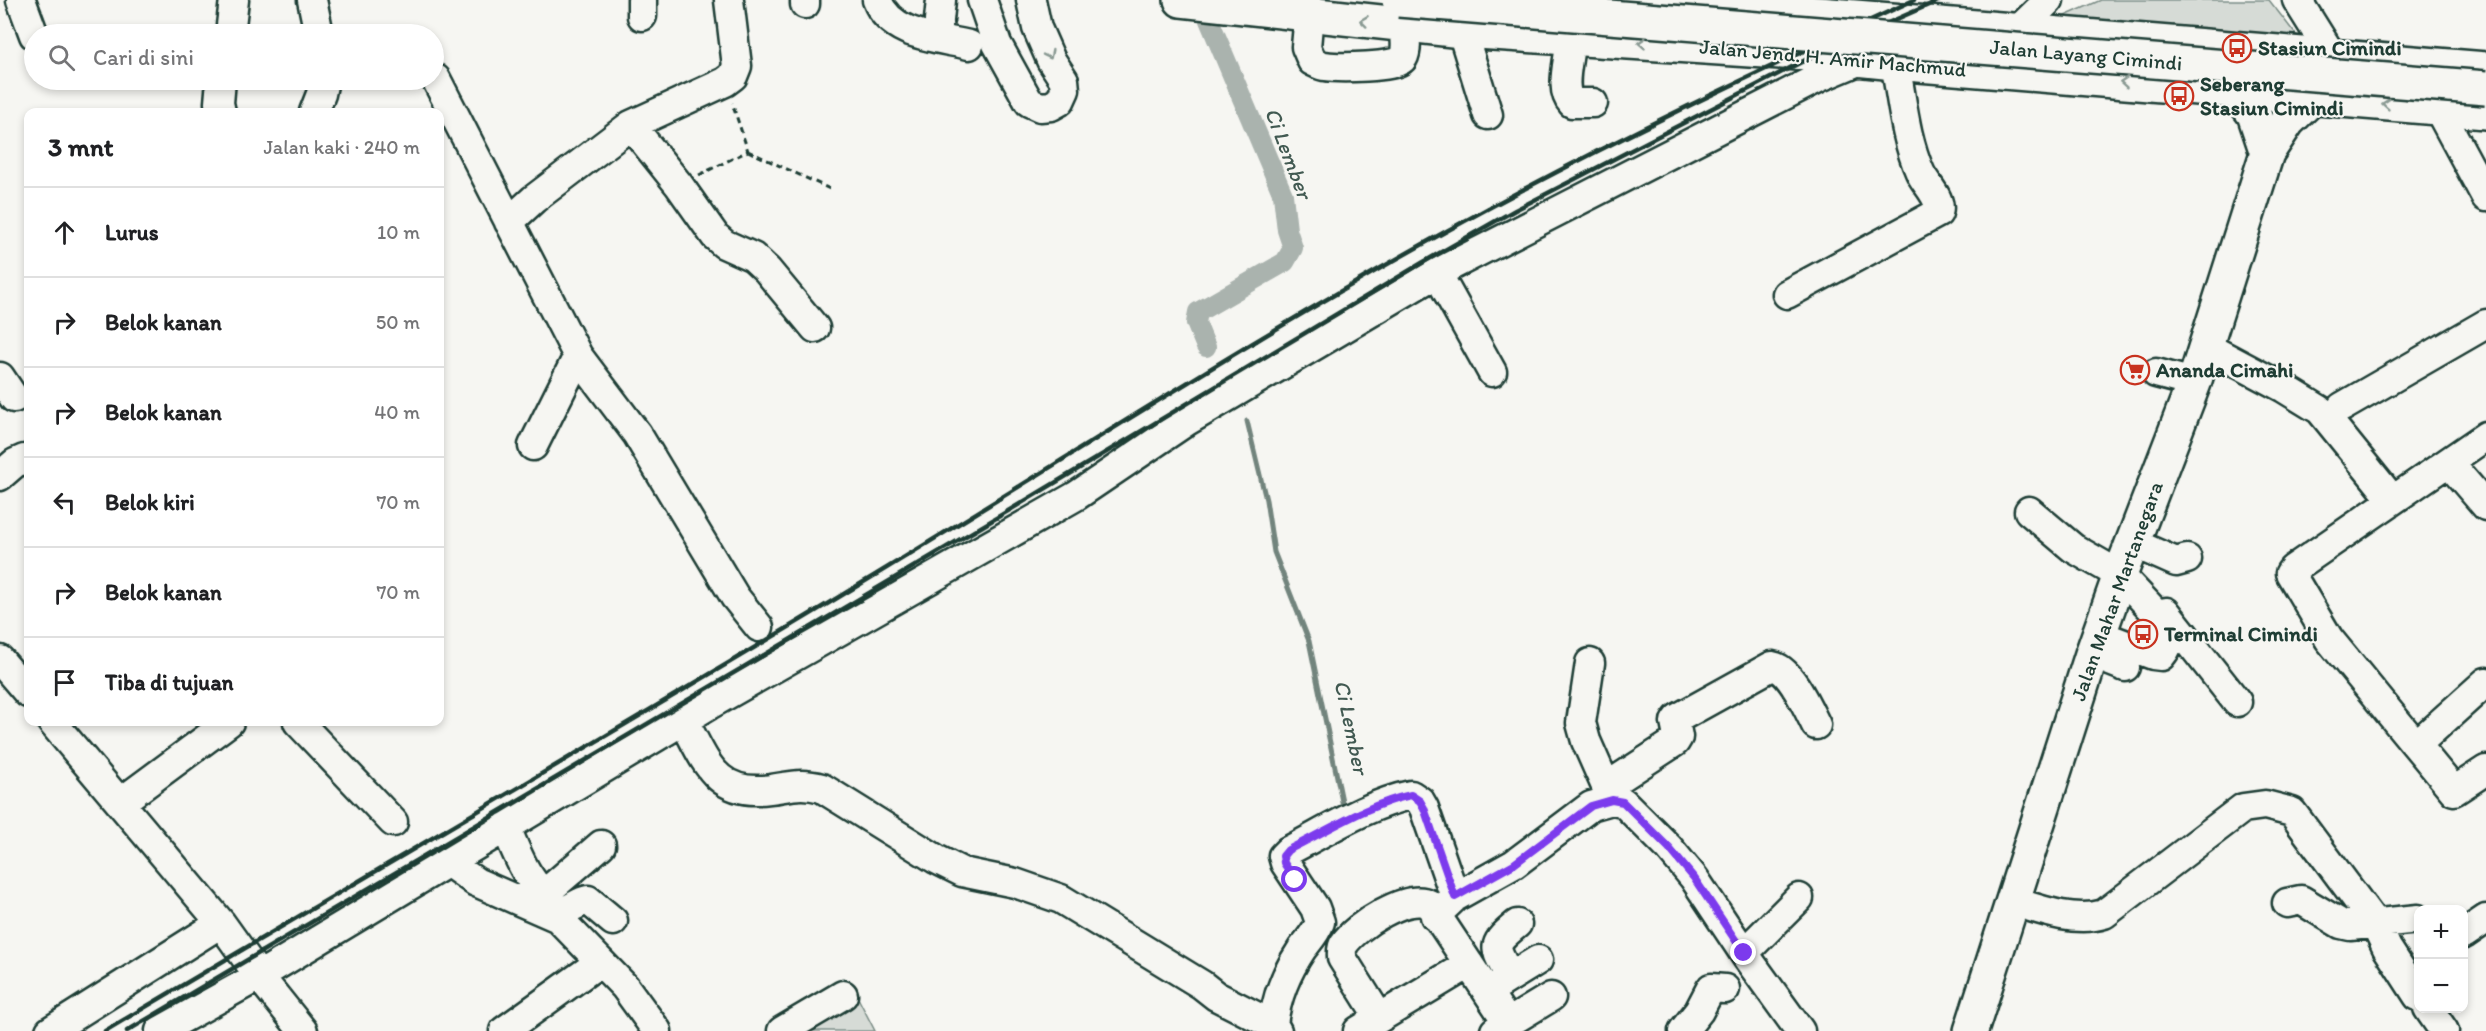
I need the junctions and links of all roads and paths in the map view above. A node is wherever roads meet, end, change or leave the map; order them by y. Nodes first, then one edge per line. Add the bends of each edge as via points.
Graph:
1 (21, 0) edge
2 (234, 0) edge
3 (312, 0) edge
4 (729, 0) edge
5 (877, 0) edge
6 (982, 0) edge
7 (1031, 0) edge
8 (1609, 0) edge
9 (1848, 0) edge
10 (2049, 0) edge
11 (2296, 0) edge
12 (1207, 1) edge
13 (1678, 3) edge
14 (1402, 13) edge
15 (1309, 14) junction
16 (1819, 14) junction
17 (30, 24) edge
18 (231, 24) edge
19 (317, 24) edge
20 (2018, 30) junction
21 (1462, 31) junction
22 (1570, 38) junction
23 (969, 45) dead end
24 (1677, 45) junction
25 (1727, 48) junction
26 (2332, 56) junction
27 (1879, 61) junction
28 (2486, 69) edge
29 (2014, 73) junction
30 (725, 82) junction
31 (2486, 88) edge
32 (220, 90) edge
33 (322, 90) edge
34 (442, 90) edge
35 (2236, 90) junction
36 (2313, 97) junction
37 (1593, 103) dead end
38 (220, 108) edge
39 (316, 108) edge
40 (2438, 108) junction
41 (2486, 112) edge
42 (1488, 115) dead end
43 (631, 125) junction
44 (748, 151) junction
45 (2267, 153) junction
46 (679, 185) junction
47 (832, 190) dead end
48 (2486, 197) edge
49 (509, 222) junction
50 (1437, 273) junction
51 (1787, 294) dead end
52 (2486, 324) edge
53 (815, 328) dead end
54 (2205, 346) junction
55 (578, 356) junction
56 (1492, 372) dead end
57 (2156, 373) dead end
58 (2194, 383) junction
59 (2342, 407) dead end
60 (2486, 436) edge
61 (533, 446) dead end
62 (24, 459) edge
63 (2449, 462) junction
64 (0, 476) edge
65 (2392, 499) junction
66 (2486, 506) edge
67 (2030, 511) dead end
68 (2187, 559) dead end
69 (2126, 560) junction
70 (759, 627) dead end
71 (2096, 644) junction
72 (1, 663) edge
73 (1590, 663) dead end
74 (2125, 667) dead end
75 (2486, 682) edge
76 (24, 689) edge
77 (2236, 702) dead end
78 (684, 721) junction
79 (1816, 725) dead end
80 (55, 726) edge
81 (224, 726) edge
82 (302, 726) edge
83 (2416, 745) junction
84 (2486, 770) edge
85 (1609, 793) junction
86 (121, 802) junction
87 (393, 822) dead end
88 (506, 827) junction
89 (600, 845) dead end
90 (449, 862) junction
91 (544, 894) junction
92 (1799, 898) dead end
93 (2012, 901) junction
94 (2288, 903) dead end
95 (1445, 906) junction
96 (2414, 919) edge
97 (2486, 919) edge
98 (614, 921) dead end
99 (221, 923) junction
100 (1517, 924) dead end
101 (2376, 925) junction
102 (2468, 931) edge
103 (1744, 953) junction
104 (1538, 960) dead end
105 (600, 962) junction
106 (1469, 964) junction
107 (259, 976) junction
108 (1510, 977) junction
109 (2414, 982) edge
110 (1725, 989) dead end
111 (1486, 992) junction
112 (843, 995) dead end
113 (1551, 997) dead end
114 (2431, 1013) edge
115 (1269, 1024) edge
116 (1369, 1024) edge
117 (1501, 1027) edge
118 (50, 1031) edge
119 (160, 1031) edge
120 (303, 1031) edge
121 (504, 1031) edge
122 (657, 1031) edge
123 (782, 1031) edge
124 (1683, 1031) edge
125 (1800, 1031) edge
126 (1971, 1031) edge
127 (2444, 1031) edge

1 - 17 street
2 - 18 street
3 - 19 street
4 - 30 street via 738,66
5 - 23 street via 880,9 899,28
7 -> 6 street via 1037,28 1064,80 1060,101 1051,106 1029,102 997,44
8 - 13 main road, Jalan Jend. H. Amir Machmud
9 - 16 main road
10 - 20 street
11 - 26 street
12 - 15 main road, Jalan Jend. H. Amir Machmud
13 - 16 main road, Jalan Jend. H. Amir Machmud
13 - 24 main road
14 -> 15 main road, Jalan Jend. H. Amir Machmud
14 - 15 street via 1406,43 1399,62 1323,66 1312,61 1306,47
14 - 21 main road, Jalan Jend. H. Amir Machmud
14 - 31 main road, Jalan Layang Cimindi, bridge
16 - 20 main road, Jalan Jend. H. Amir Machmud
16 - 25 main road
20 - 26 main road, Jalan Jend. H. Amir Machmud
20 - 29 main road
21 - 22 main road, Jalan Jend. H. Amir Machmud
21 - 42 street
24 -> 22 main road, Jalan Jend. H. Amir Machmud
22 - 37 street via 1567,98 1572,103
24 - 25 main road, Jalan Jend. H. Amir Machmud
25 - 27 main road, Jalan Jend. H. Amir Machmud
26 - 28 main road, Jalan Jend. H. Amir Machmud
27 - 29 main road, Jalan Jend. H. Amir Machmud
27 - 50 street via 1820,77
27 - 51 street via 1921,175 1939,203 1938,213
35 -> 29 main road, Jalan Jend. H. Amir Machmud
30 - 43 street
30 - 44 path
32 - 38 street
33 - 39 street
34 - 49 street
35 - 36 main road, Jalan Jend. H. Amir Machmud
35 - 45 main road via 2254,114
40 -> 36 main road, Jalan Jend. H. Amir Machmud
36 - 45 main road, Jalan Mahar Martanegara via 2288,121
40 - 41 main road, Jalan Jend. H. Amir Machmud
40 - 48 street
43 - 46 street
43 - 49 street
44 - 46 path
44 - 47 path
45 - 54 main road, Jalan Mahar Martanegara
46 - 53 street via 715,236 753,257
49 - 55 street
50 - 56 street
50 - 78 street via 1187,421 1076,496
52 - 59 street
54 - 58 main road, Jalan Mahar Martanegara
54 - 65 street via 2320,410
55 - 61 street
55 - 70 street via 637,434 735,597
57 - 58 street
58 - 69 main road, Jalan Mahar Martanegara
60 - 63 street
62 - 64 street
63 - 65 street
63 - 66 street
65 - 83 street via 2290,573 2329,639
67 - 69 street via 2073,548
68 - 69 street
69 - 71 main road, Jalan Mahar Martanegara
69 - 71 street via 2170,628 2169,645 2161,656
69 - 77 street
71 - 74 street
71 - 93 main road, Jalan Mahar Martanegara
72 - 76 street
73 - 85 street via 1581,723
75 - 83 street
78 - 88 street
78 - 115 street via 711,773 733,786 752,791 804,784 822,788 962,872 1015,883 1061,899 1216,996
79 - 85 street via 1784,670 1772,666 1678,718 1675,742
80 - 86 street
81 - 86 street
82 - 87 street
83 - 84 street via 2454,791
85 - 95 street via 1514,864
85 - 103 street via 1669,848
86 - 99 street
88 - 90 street
88 - 91 street via 522,868
89 - 91 street
90 - 105 street via 476,882 558,918
90 - 107 street
91 - 98 street via 561,911 588,900
92 - 103 street
93 - 101 street via 2059,914 2090,918 2104,914 2242,808 2265,805 2292,812
93 - 126 main road, Jalan Mahar Martanegara
94 - 101 street via 2301,900 2341,924
95 - 106 street
95 - 115 street via 1424,808 1411,795 1370,809 1288,850 1283,856 1284,863 1315,908 1320,922 1284,980
95 - 116 street via 1422,900 1404,903 1362,926 1344,944 1342,958
96 - 101 street
97 - 102 street
99 - 107 street
99 - 118 street
100 - 108 street via 1497,944
101 - 109 street
103 - 125 street
104 - 108 street
105 - 121 street
105 - 122 street via 625,987
106 - 111 street
106 - 116 street
107 - 119 street
107 - 120 street
108 - 111 street
110 - 124 street via 1712,988
111 - 117 street
112 - 123 street
113 - 117 street
114 - 127 street

